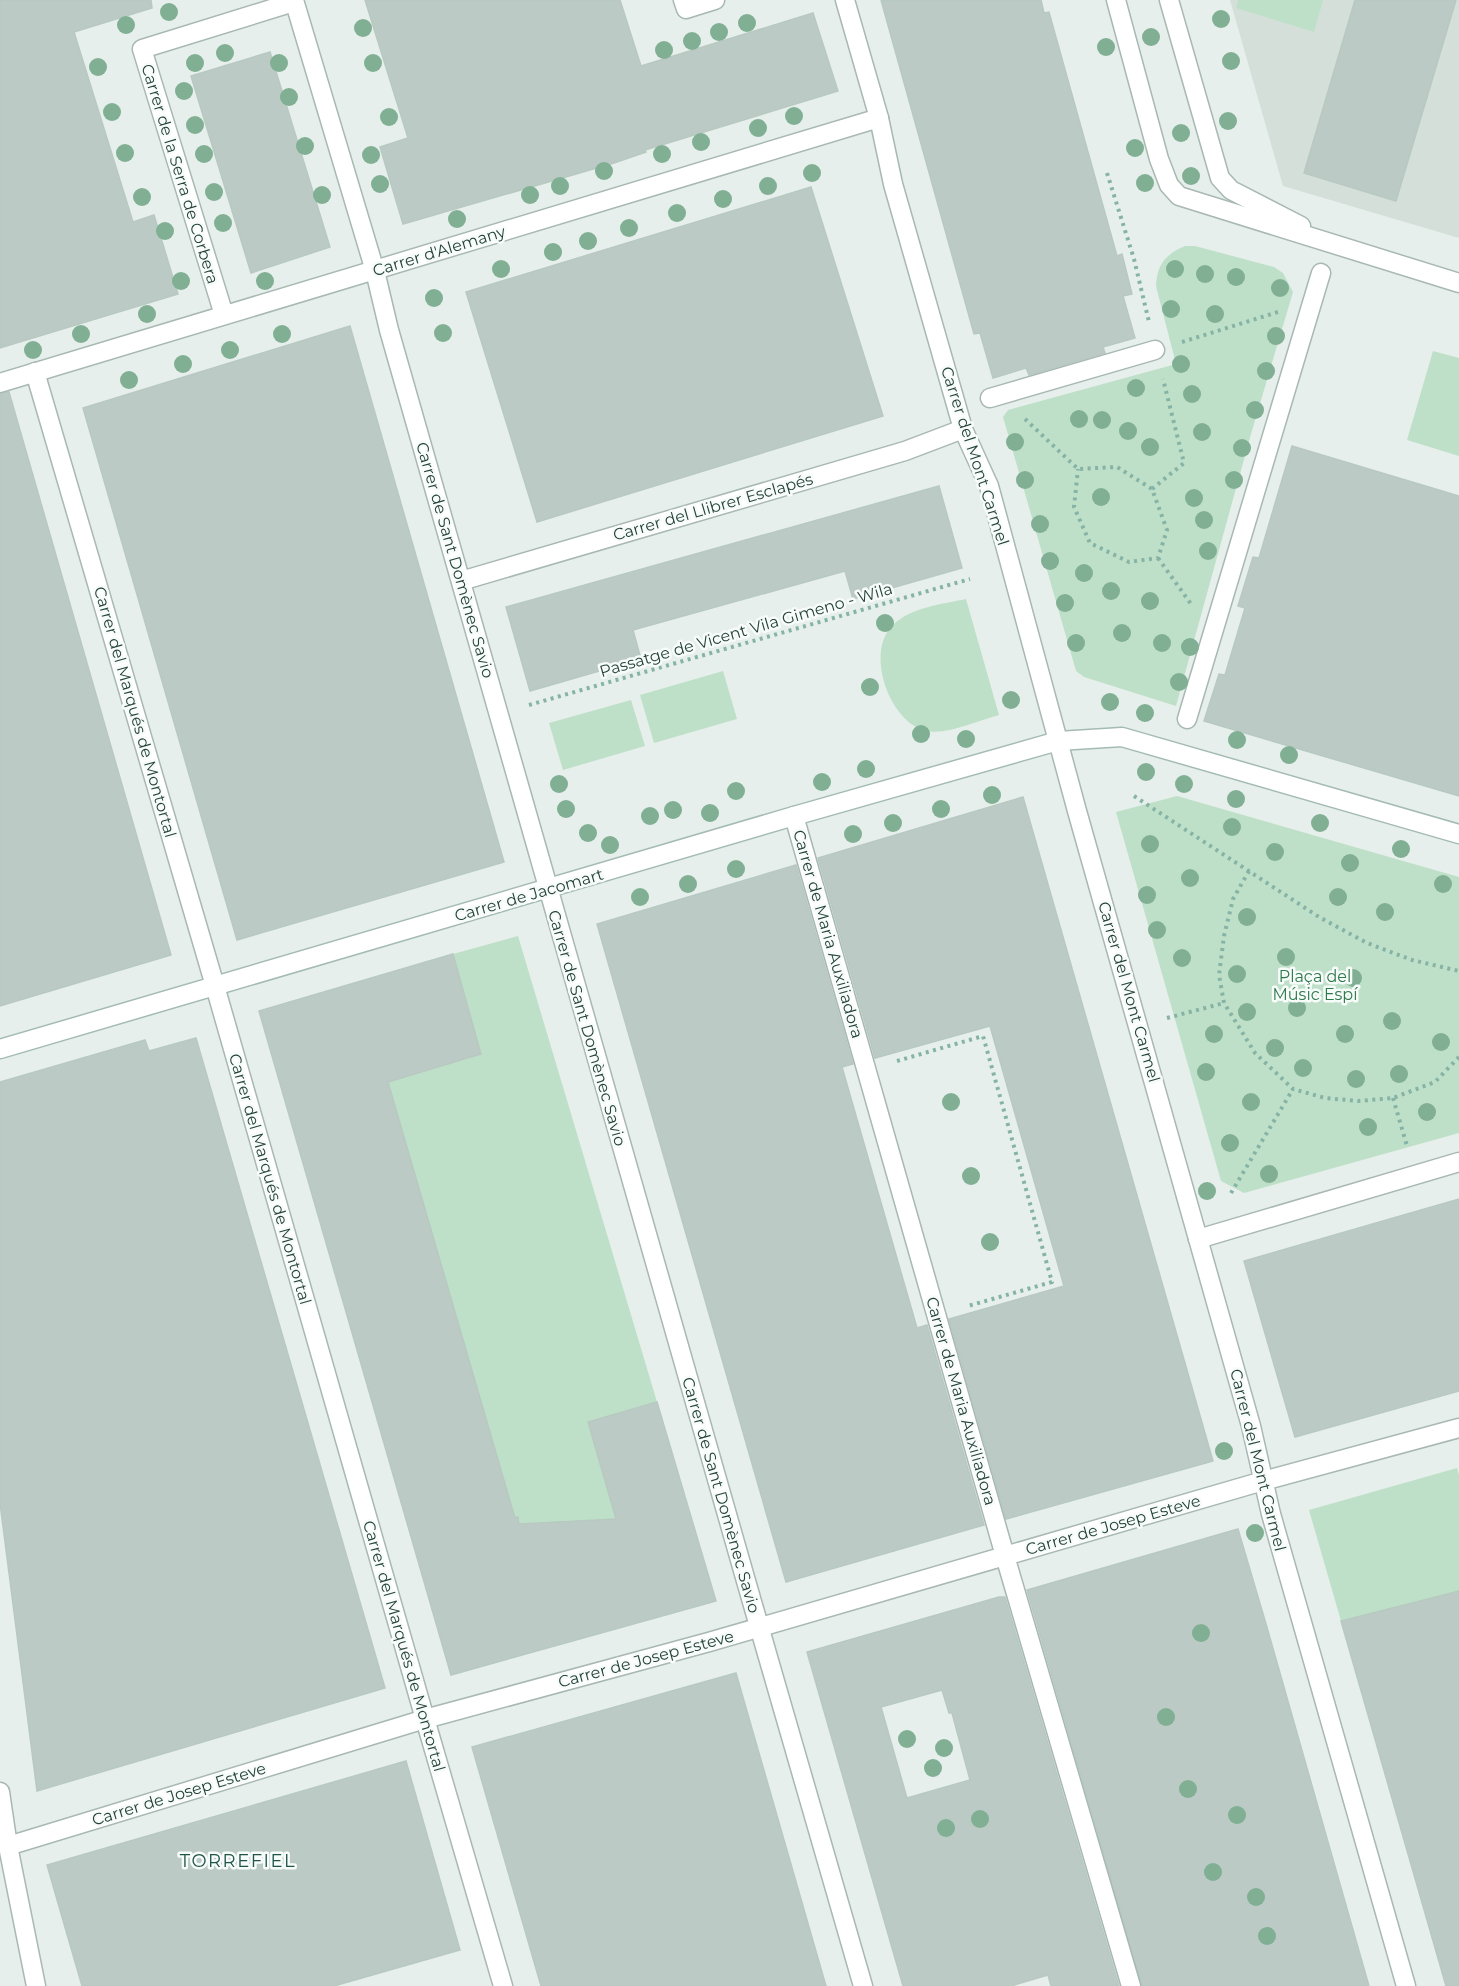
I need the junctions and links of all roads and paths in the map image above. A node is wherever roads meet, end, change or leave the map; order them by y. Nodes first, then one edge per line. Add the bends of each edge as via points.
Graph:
1 (683, 0) edge
2 (715, 0) edge
3 (845, 0) edge
4 (1116, 0) edge
5 (1169, 0) edge
6 (294, 1) edge
7 (879, 118) junction
8 (1107, 173) dead end
9 (1337, 245) junction
10 (375, 271) junction
11 (1320, 273) dead end
12 (1459, 283) edge
13 (1312, 301) junction
14 (224, 315) junction
15 (1155, 350) junction
16 (35, 372) junction
17 (0, 383) edge
18 (1015, 391) junction
19 (990, 398) dead end
20 (963, 429) junction
21 (1078, 470) junction
22 (1152, 489) junction
23 (1158, 558) junction
24 (970, 579) dead end
25 (461, 581) junction
26 (1213, 634) junction
27 (529, 705) dead end
28 (1187, 719) dead end
29 (1058, 741) junction
30 (1134, 796) dead end
31 (794, 816) junction
32 (1459, 834) edge
33 (1250, 871) junction
34 (548, 889) junction
35 (1459, 971) edge
36 (215, 986) junction
37 (1224, 1003) junction
38 (1167, 1018) dead end
39 (0, 1049) edge
40 (1459, 1057) edge
41 (897, 1061) dead end
42 (1293, 1089) junction
43 (1393, 1098) junction
44 (1409, 1152) dead end
45 (1459, 1162) edge
46 (1231, 1193) dead end
47 (1198, 1239) junction
48 (968, 1306) dead end
49 (1459, 1428) edge
50 (1263, 1481) junction
51 (1005, 1556) junction
52 (760, 1627) junction
53 (425, 1719) junction
54 (0, 1792) edge
55 (8, 1846) junction
56 (30, 1985) edge
57 (503, 1986) edge
58 (863, 1986) edge
59 (1131, 1986) edge
60 (1406, 1986) edge

1 - 2 street via 686,9
3 - 7 street, Carrer del Mont Carmel
4 - 9 street via 1169,185 1179,196 1196,203
5 - 9 street via 1220,178 1231,190
6 - 10 street, Carrer de Sant Domènec Savio
6 - 14 street, Carrer de la Serra de Corbera via 142,49
7 - 10 street, Carrer d'Alemany
7 - 20 street, Carrer del Mont Carmel via 893,184
8 - 15 path via 1134,259
9 - 12 street
10 - 14 street, Carrer d'Alemany
10 - 25 street, Carrer de Sant Domènec Savio
11 - 13 street
13 - 15 path
13 - 26 street
14 - 16 street, Carrer d'Alemany
15 - 18 street, Carrer del Mont Carmel
15 - 22 path via 1184,463
16 - 17 street, Carrer d'Alemany
16 - 36 street, Carrer del Marqués de Montortal
18 - 19 street, Carrer del Mont Carmel
18 - 21 path via 1024,418
20 - 25 street, Carrer del Llibrer Esclapés via 905,451
20 - 29 street, Carrer del Mont Carmel via 988,486
21 - 22 path via 1117,467
21 - 23 path via 1074,507 1090,543 1129,562
22 - 23 path via 1167,530
23 - 26 path
24 - 27 path, Passatge de Vicent Vila Gimeno - Wila
25 - 34 street, Carrer de Sant Domènec Savio
26 - 28 street
29 - 31 street, Carrer de Jacomart
29 - 32 street via 1122,737
29 - 47 street, Carrer del Mont Carmel
30 - 33 path
31 - 34 street, Carrer de Jacomart
31 - 51 street, Carrer de Maria Auxiliadora
33 - 35 path via 1319,917 1367,943 1412,960
33 - 37 path via 1233,899 1224,936 1219,975
34 - 36 street, Carrer de Jacomart
34 - 52 street, Carrer de Sant Domènec Savio
36 - 39 street, Carrer de Jacomart
36 - 53 street, Carrer del Marqués de Montortal
37 - 38 path
37 - 42 path via 1255,1053
40 - 43 path via 1435,1082
41 - 48 path via 983,1036 1052,1282
42 - 43 path via 1325,1098 1358,1101
42 - 46 path
43 - 44 path
45 - 47 street
47 - 50 street, Carrer del Mont Carmel
49 - 50 street, Carrer de Josep Esteve
50 - 51 street, Carrer de Josep Esteve
50 - 60 street, Carrer del Mont Carmel
51 - 52 street, Carrer de Josep Esteve
51 - 59 street, Carrer de Maria Auxiliadora
52 - 53 street, Carrer de Josep Esteve
52 - 58 street, Carrer de Sant Domènec Savio
53 - 55 street, Carrer de Josep Esteve
53 - 57 street, Carrer del Marqués de Montortal
54 - 55 street
55 - 56 street

